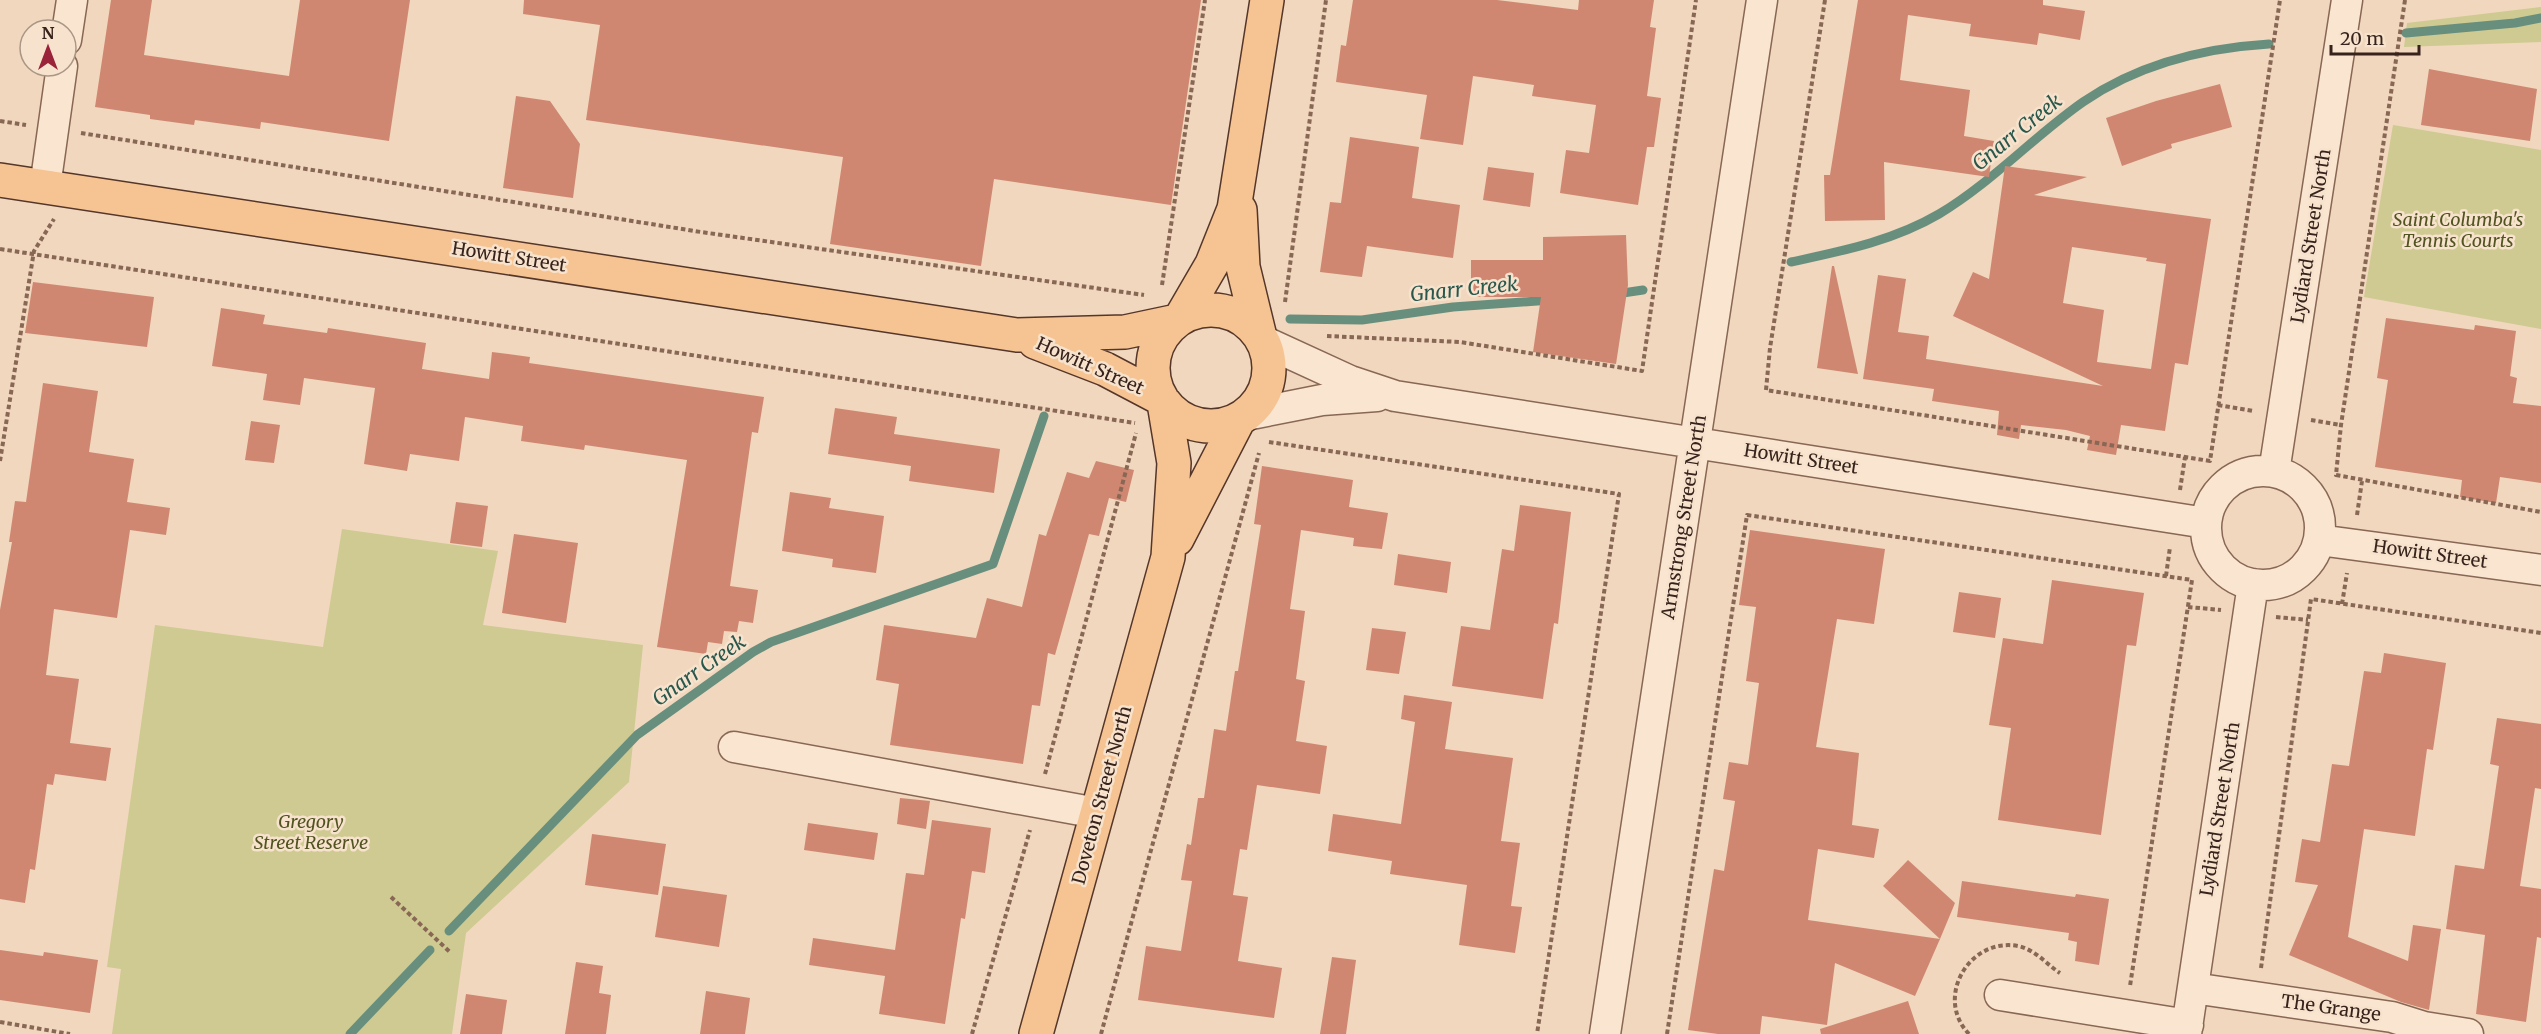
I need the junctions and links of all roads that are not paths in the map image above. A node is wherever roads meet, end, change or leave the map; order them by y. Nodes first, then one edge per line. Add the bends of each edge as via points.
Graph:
1 (72, 0) edge
2 (1267, 0) edge
3 (1762, 0) edge
4 (2347, 0) edge
5 (69, 18) edge
6 (60, 78) edge
7 (0, 180) edge
8 (1239, 187) junction
9 (55, 188) junction
10 (1179, 320) junction
11 (1017, 335) junction
12 (1262, 339) junction
13 (1395, 396) junction
14 (1163, 401) junction
15 (1249, 425) junction
16 (1695, 442) junction
17 (2274, 472) junction
18 (2206, 523) junction
19 (2319, 540) junction
20 (1168, 557) junction
21 (2541, 570) edge
22 (2253, 584) junction
23 (734, 747) dead end
24 (1097, 813) junction
25 (2193, 988) junction
26 (2000, 995) dead end
27 (2187, 1030) edge
28 (1036, 1034) edge
29 (1605, 1034) edge
30 (2468, 1034) edge

1 - 5 street
2 - 8 main road
3 - 16 street, Armstrong Street North
4 - 17 street, Lydiard Street North
6 - 9 street via 53,128
7 - 9 main road, Howitt Street
8 - 10 main road via 1222,242
8 - 12 main road via 1243,267
9 - 11 main road, Howitt Street
10 - 11 main road, Howitt Street via 1125,332
10 - 12 main road via 1202,311 1220,311 1245,321
10 - 14 main road via 1159,341 1153,358 1153,376
11 - 14 main road, Howitt Street via 1092,363
12 - 13 street, Howitt Street via 1350,381
12 - 15 main road via 1269,361 1268,381
13 - 15 street, Howitt Street via 1329,399
13 - 16 street, Howitt Street
14 - 15 main road via 1179,417 1198,425
14 - 20 main road, Doveton Street North via 1174,464
15 - 20 main road, Doveton Street North
16 - 18 street, Howitt Street
16 - 29 street, Armstrong Street North
17 - 18 street via 2253,472 2234,480 2212,502
17 - 19 street via 2293,480 2308,493 2320,520
18 - 22 street via 2208,544 2218,562 2233,576
19 - 21 street, Howitt Street
19 - 22 street via 2307,563 2287,579
20 - 24 main road, Doveton Street North
22 - 25 street, Lydiard Street North
23 - 24 street
24 - 28 main road, Doveton Street North
25 - 27 street, Lydiard Street North
25 - 30 street, The Grange via 2392,1017
26 - 27 street

